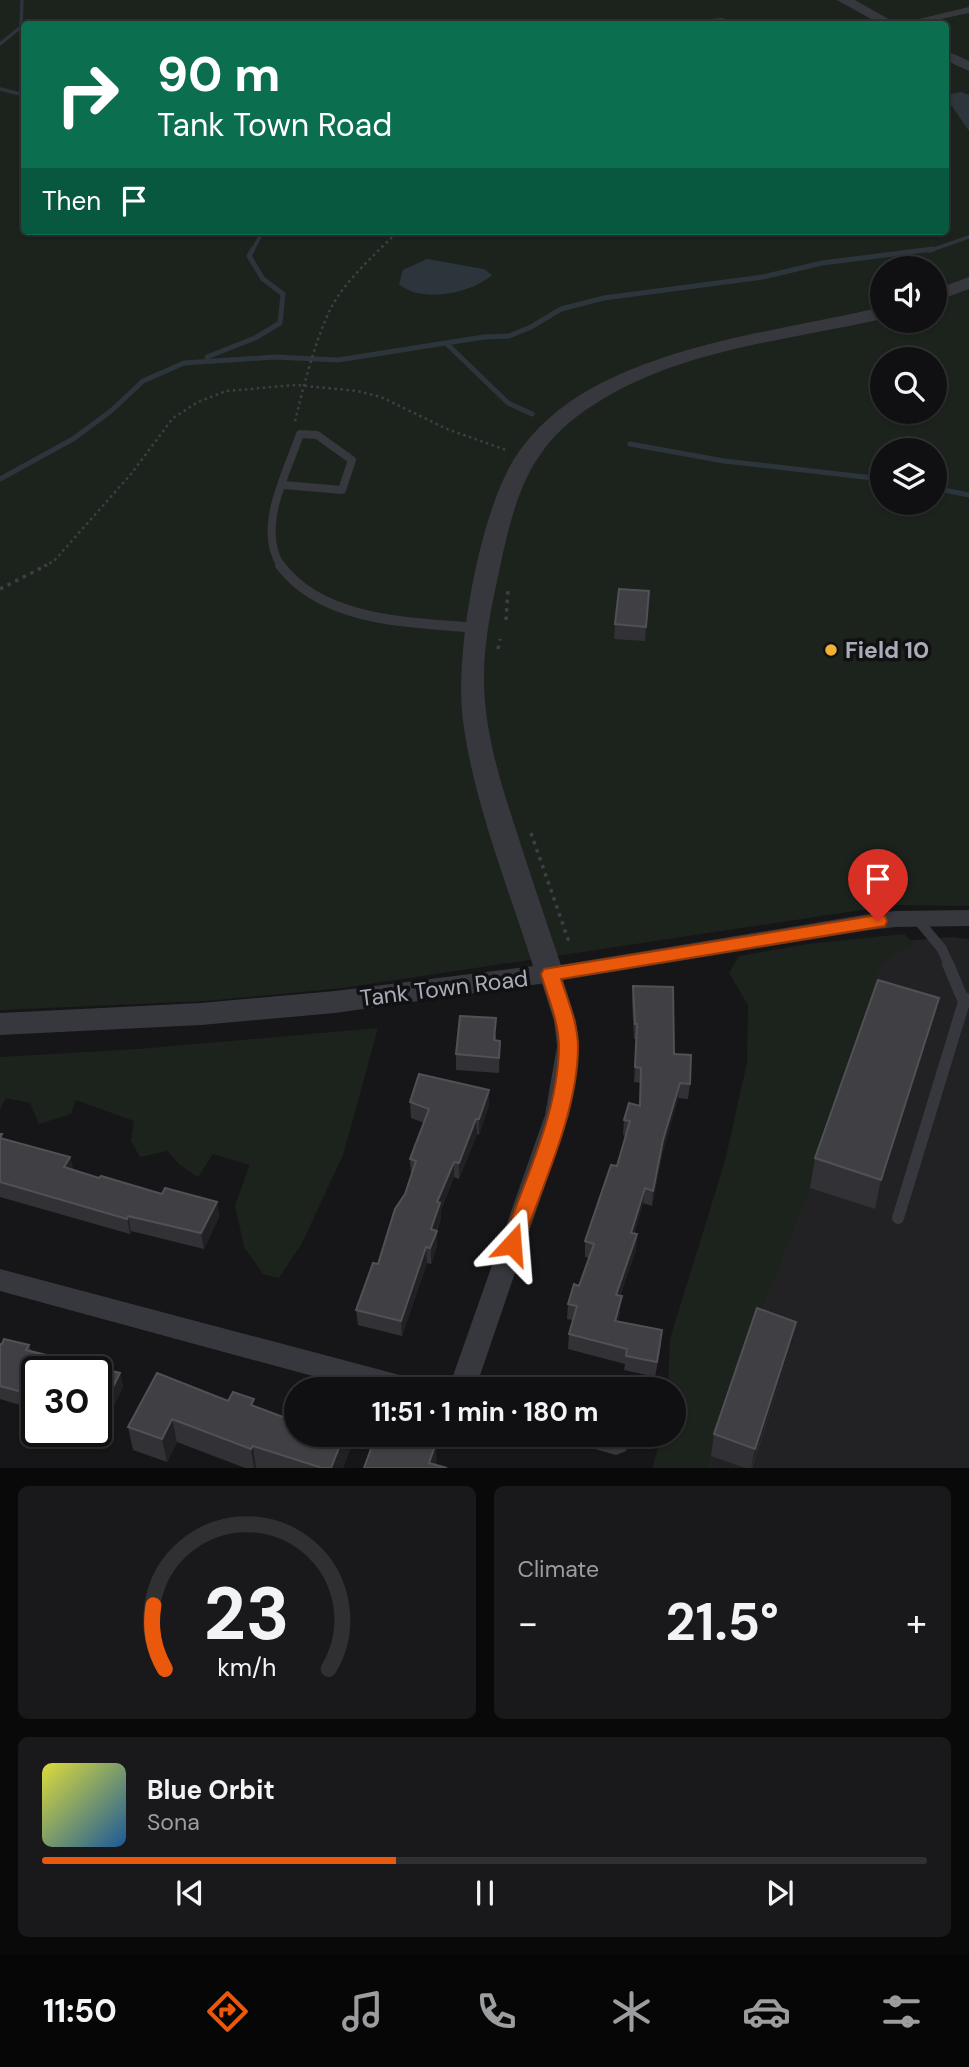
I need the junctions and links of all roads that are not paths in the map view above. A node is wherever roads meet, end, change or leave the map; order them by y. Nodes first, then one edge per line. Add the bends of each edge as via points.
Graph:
1 (844, 0) edge
2 (969, 9) edge
3 (884, 21) edge
4 (917, 21) edge
5 (969, 282) edge
6 (947, 291) edge
7 (870, 316) edge
8 (284, 485) junction
9 (477, 628) junction
10 (917, 918) junction
11 (969, 918) edge
12 (550, 974) junction
13 (967, 1000) edge
14 (0, 1024) edge
15 (898, 1218) dead end
16 (0, 1280) edge
17 (362, 1377) edge
18 (466, 1377) edge

1 - 3 street
2 - 4 street
5 - 6 street
7 - 9 street via 675,361 615,384 568,413 530,449 511,481
8 - 8 lane via 300,434 317,435 352,460 342,489
8 - 9 lane via 271,540 275,556 300,586 341,608 371,616
9 - 12 street via 471,681 478,741
10 - 11 street, Tank Town Road
10 - 12 street, Tank Town Road
10 - 13 lane via 942,949
12 - 14 street, Tank Town Road via 335,1002
12 - 18 street via 568,1046 557,1115
13 - 15 lane
16 - 17 street

